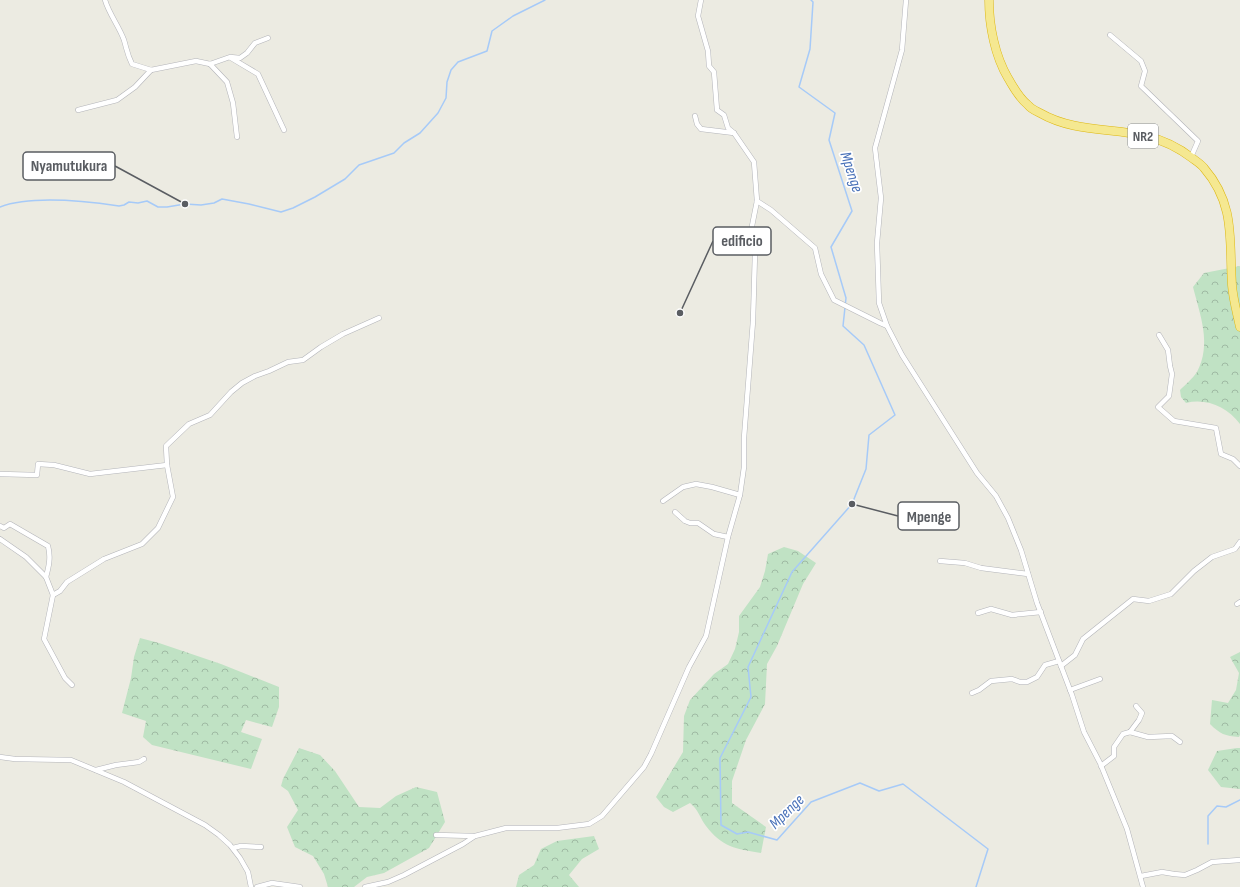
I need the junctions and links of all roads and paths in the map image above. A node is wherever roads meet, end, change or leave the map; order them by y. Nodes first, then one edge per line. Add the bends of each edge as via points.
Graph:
1 (105, 0) edge
2 (701, 0) edge
3 (906, 0) edge
4 (989, 0) edge
5 (1110, 35) dead end
6 (268, 38) dead end
7 (230, 57) junction
8 (210, 64) junction
9 (151, 70) junction
10 (78, 110) dead end
11 (695, 116) dead end
12 (284, 130) dead end
13 (734, 133) junction
14 (237, 137) dead end
15 (1191, 158) junction
16 (757, 201) junction
17 (379, 318) dead end
18 (887, 326) junction
19 (1240, 327) edge
20 (1159, 335) dead end
21 (167, 464) junction
22 (1240, 466) edge
23 (0, 474) edge
24 (740, 496) junction
25 (663, 501) dead end
26 (675, 512) dead end
27 (0, 526) edge
28 (728, 537) junction
29 (0, 539) edge
30 (1240, 542) edge
31 (940, 560) dead end
32 (1028, 574) junction
33 (46, 577) junction
34 (53, 595) junction
35 (1041, 612) junction
36 (978, 613) dead end
37 (1059, 661) junction
38 (1061, 666) junction
39 (1100, 679) dead end
40 (72, 685) dead end
41 (1070, 690) junction
42 (972, 693) dead end
43 (1136, 706) dead end
44 (1130, 732) junction
45 (1180, 742) dead end
46 (0, 757) edge
47 (144, 759) dead end
48 (1100, 766) junction
49 (96, 770) junction
50 (436, 835) dead end
51 (475, 836) junction
52 (261, 847) dead end
53 (233, 848) junction
54 (1240, 860) edge
55 (1140, 876) junction
56 (251, 887) edge
57 (257, 887) edge
58 (300, 887) edge
59 (365, 887) edge
60 (1143, 887) edge

1 - 9 street via 132,64
2 - 13 street via 698,16 708,51 709,66 714,72 717,110 724,115 728,128
3 - 18 street via 902,50 875,148 881,198 877,243 879,303
4 - 15 highway, NR2 via 996,50 1004,71 1028,106 1051,119 1071,125 1147,136 1179,148
5 - 15 street via 1141,61 1145,71 1142,86 1198,141
6 - 7 street via 255,43 240,58
7 - 8 street
7 - 12 street via 258,74
8 - 9 street via 196,61
8 - 14 street via 227,82 233,103
9 - 10 street via 135,87 117,100
11 - 13 street via 701,129
13 - 16 street via 754,162
15 - 19 highway, NR2 via 1204,167 1225,204 1231,231 1232,286
16 - 18 street via 772,210 815,248 821,274 834,300
16 - 24 street via 752,226 755,253 753,321
17 - 21 street via 343,334 303,360 288,362 242,382 210,415 189,424 166,446
18 - 32 street via 902,355 977,473 1001,505 1021,550
20 - 22 street via 1168,350 1172,374 1169,396 1158,407 1174,421 1216,428 1221,454
21 - 23 street via 90,474 38,464 37,475
21 - 34 street via 173,497 158,528 142,544 104,559 67,582
24 - 25 street via 696,484 683,487
24 - 28 street
26 - 28 street via 690,524 698,523 714,534
27 - 33 street via 4,528 10,524 48,546 50,553
28 - 51 street via 706,636 689,667 651,754 602,816 589,824 557,828 506,828
29 - 33 street via 26,557
30 - 38 street via 1235,549 1212,557 1171,594 1150,601 1133,599 1083,638 1075,655
31 - 32 street
32 - 35 street
33 - 34 street
34 - 40 street via 44,639 65,678
35 - 36 street via 1012,615 991,609
35 - 37 street
37 - 38 street
37 - 42 street via 1045,665 1037,677 1027,682 1012,679 991,681
38 - 41 street
39 - 41 street
41 - 48 street via 1084,732
43 - 44 street via 1142,713
44 - 45 street via 1148,737 1172,736
44 - 48 street via 1123,734 1114,747 1114,756
46 - 49 street via 71,760
47 - 49 street
48 - 55 street via 1127,829
49 - 53 street via 205,825
50 - 51 street
51 - 59 street via 404,875
52 - 53 street
53 - 56 street via 248,872
54 - 55 street via 1212,862 1185,875 1162,872
55 - 60 street
57 - 58 street via 272,883

